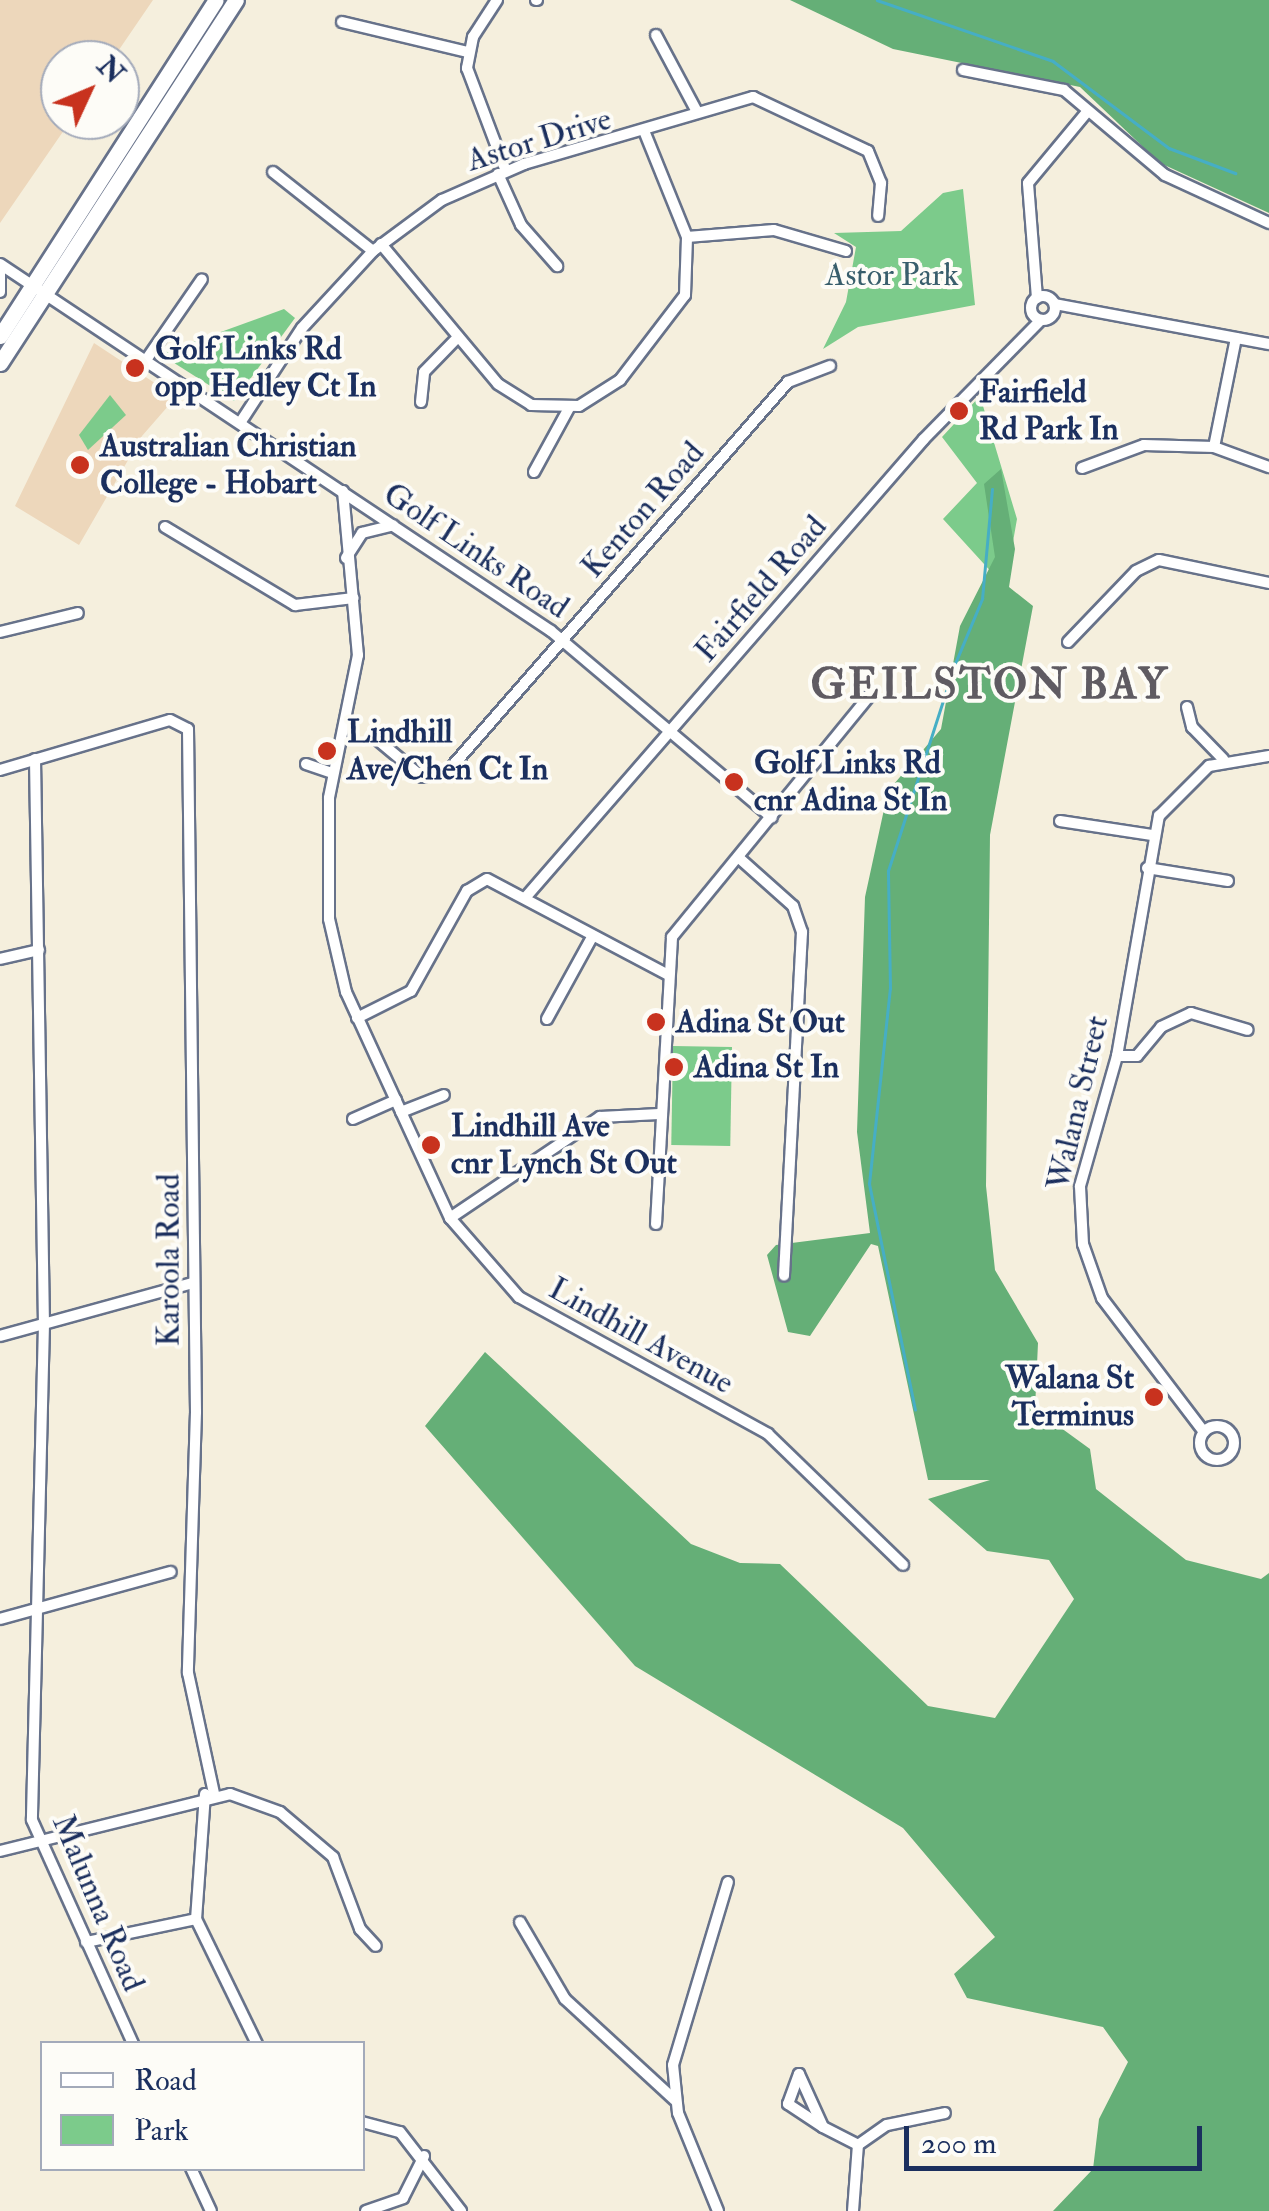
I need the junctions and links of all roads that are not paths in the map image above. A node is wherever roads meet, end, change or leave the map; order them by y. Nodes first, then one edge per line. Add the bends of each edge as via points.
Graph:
1 (216, 0) edge
2 (236, 0) edge
3 (497, 0) edge
4 (342, 22) dead end
5 (656, 35) dead end
6 (468, 52) junction
7 (964, 70) dead end
8 (696, 110) junction
9 (1087, 112) junction
10 (645, 133) junction
11 (273, 172) dead end
12 (502, 172) junction
13 (878, 216) dead end
14 (1269, 223) edge
15 (687, 237) junction
16 (377, 247) junction
17 (846, 251) dead end
18 (557, 266) dead end
19 (0, 268) edge
20 (202, 279) dead end
21 (41, 289) junction
22 (0, 292) edge
23 (1037, 298) junction
24 (1055, 304) junction
25 (1042, 320) junction
26 (0, 336) edge
27 (458, 337) junction
28 (1236, 338) junction
29 (1269, 344) edge
30 (146, 360) junction
31 (0, 363) edge
32 (830, 366) dead end
33 (422, 402) dead end
34 (569, 408) junction
35 (240, 423) junction
36 (1214, 448) junction
37 (1269, 467) edge
38 (1082, 468) dead end
39 (534, 472) dead end
40 (342, 491) junction
41 (394, 525) junction
42 (165, 527) dead end
43 (346, 562) junction
44 (1269, 583) edge
45 (354, 598) junction
46 (78, 614) dead end
47 (0, 632) edge
48 (563, 640) junction
49 (1068, 642) dead end
50 (869, 696) dead end
51 (1187, 707) dead end
52 (670, 731) junction
53 (374, 737) dead end
54 (1269, 756) edge
55 (35, 759) junction
56 (1223, 759) junction
57 (306, 764) dead end
58 (0, 770) edge
59 (332, 773) junction
60 (772, 818) junction
61 (1060, 821) dead end
62 (1152, 835) junction
63 (738, 857) junction
64 (1147, 868) junction
65 (1228, 881) dead end
66 (525, 898) junction
67 (592, 937) junction
68 (39, 950) junction
69 (0, 959) edge
70 (668, 975) junction
71 (358, 1018) junction
72 (547, 1019) dead end
73 (1248, 1030) dead end
74 (1117, 1056) junction
75 (444, 1095) dead end
76 (396, 1100) junction
77 (401, 1112) junction
78 (659, 1114) junction
79 (353, 1120) dead end
80 (450, 1218) junction
81 (656, 1224) dead end
82 (784, 1276) dead end
83 (192, 1283) junction
84 (44, 1324) junction
85 (0, 1336) edge
86 (1204, 1432) dead end
87 (904, 1565) dead end
88 (171, 1572) dead end
89 (37, 1608) junction
90 (0, 1619) edge
91 (210, 1793) junction
92 (37, 1840) junction
93 (0, 1851) edge
94 (728, 1882) dead end
95 (196, 1920) junction
96 (520, 1922) dead end
97 (86, 1942) junction
98 (376, 1946) dead end
99 (132, 2041) edge
100 (256, 2041) edge
101 (675, 2100) junction
102 (945, 2113) dead end
103 (365, 2122) edge
104 (823, 2127) junction
105 (858, 2145) junction
106 (424, 2156) junction
107 (193, 2171) edge
108 (211, 2211) edge
109 (366, 2211) edge
110 (461, 2211) edge
111 (718, 2211) edge
112 (854, 2211) edge

1 - 21 main road
2 - 21 main road
3 - 6 street
4 - 6 street
5 - 8 street
6 - 12 street
7 - 9 street via 1057,88
8 - 10 street, Astor Drive
8 - 13 street, Astor Drive via 753,97 860,145 878,168
9 - 14 street via 1182,186
9 - 23 street via 1028,183
10 - 12 street, Astor Drive
10 - 15 street
11 - 16 street
12 - 16 street, Astor Drive
12 - 18 street via 521,225
15 - 17 street via 774,230
15 - 34 street via 688,282 673,318 612,388
16 - 27 street
16 - 35 street, Astor Drive via 302,328
19 - 21 street, Golf Links Road
19 - 22 street
20 - 30 street
21 - 26 main road
21 - 30 street, Golf Links Road
21 - 31 main road
23 - 24 street
23 - 25 street via 1031,308
24 - 25 street, Fairfield Road
24 - 28 street
25 - 52 street, Fairfield Road via 924,439
27 - 33 street via 424,372
27 - 34 street via 510,393
28 - 29 street
28 - 36 street
30 - 35 street, Golf Links Road
32 - 48 street, Kenton Road via 788,382
34 - 39 street
35 - 40 street, Golf Links Road
36 - 37 street
36 - 38 street via 1144,445
40 - 41 street, Golf Links Road
40 - 43 street, Lindhill Avenue
41 - 43 street via 362,533
41 - 48 street, Golf Links Road
42 - 45 street via 295,605
43 - 45 street, Lindhill Avenue
44 - 49 street via 1179,559 1150,563
45 - 59 street, Lindhill Avenue via 356,680
46 - 47 street
48 - 52 street, Golf Links Road
48 - 53 street, Kenton Road via 443,776 422,777
50 - 60 street
51 - 56 street via 1192,727
52 - 60 street, Golf Links Road
52 - 66 street, Fairfield Road
54 - 56 street
55 - 58 street
55 - 68 street, Malunna Road
55 - 83 street, Karoola Road via 183,723
56 - 62 street, Walana Street via 1173,793
57 - 59 street
59 - 71 street, Lindhill Avenue via 326,890
60 - 63 street
61 - 62 street
62 - 64 street, Walana Street
63 - 70 street via 675,930
63 - 82 street via 802,924
64 - 65 street
64 - 74 street, Walana Street
66 - 67 street
66 - 71 street via 475,882 411,992
67 - 70 street
67 - 72 street
68 - 69 street
68 - 84 street, Malunna Road
70 - 78 street
71 - 76 street, Lindhill Avenue
73 - 74 street via 1191,1013 1161,1028 1137,1056
74 - 86 street, Walana Street via 1082,1172 1083,1244 1114,1318
75 - 77 street
76 - 77 street, Lindhill Avenue
76 - 79 street
77 - 80 street, Lindhill Avenue
78 - 80 street via 600,1117
78 - 81 street
80 - 87 street, Lindhill Avenue via 520,1298 768,1434
83 - 84 street
83 - 91 street, Karoola Road via 188,1673
84 - 85 street
84 - 89 street, Malunna Road
88 - 89 street
89 - 90 street
89 - 92 street, Malunna Road
91 - 92 street
91 - 95 street, Karoola Road
91 - 98 street via 280,1812 325,1848
92 - 93 street
92 - 97 street, Malunna Road
94 - 101 street via 675,2048
95 - 97 street
95 - 100 street
96 - 101 street via 565,1999
97 - 99 street, Malunna Road
101 - 111 street
102 - 105 street via 888,2125
103 - 106 street via 392,2126
104 - 104 street via 788,2104 799,2074 806,2079
104 - 105 street
105 - 112 street
106 - 109 street via 403,2198
106 - 110 street
107 - 108 street

